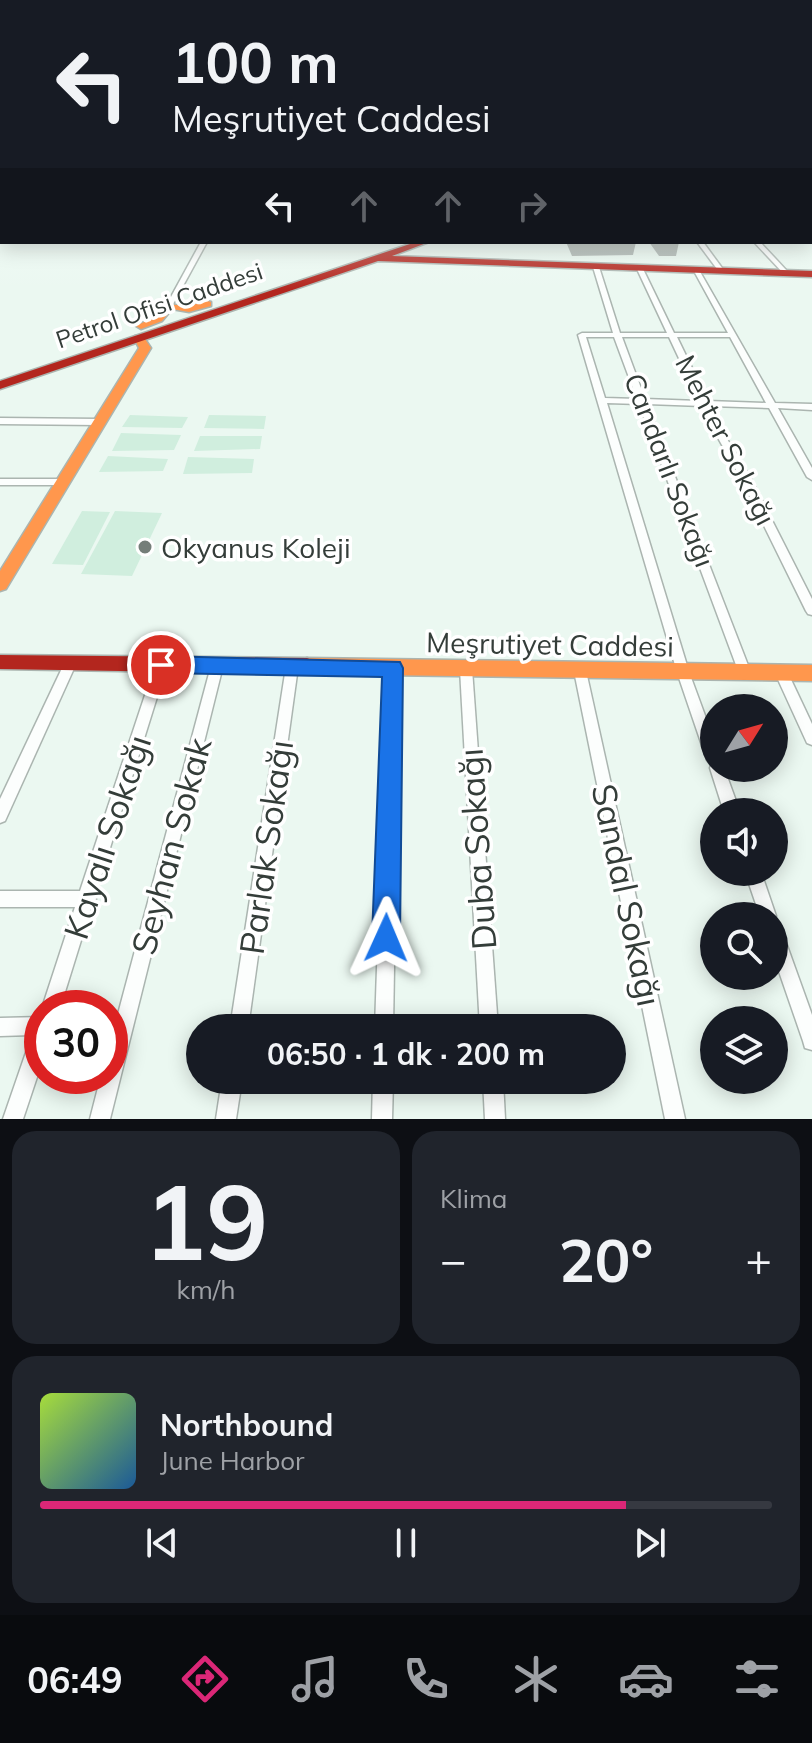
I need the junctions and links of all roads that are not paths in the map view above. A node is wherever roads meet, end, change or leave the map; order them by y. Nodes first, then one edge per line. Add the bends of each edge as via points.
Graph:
1 (203, 244) edge
2 (396, 244) edge
3 (404, 244) edge
4 (419, 244) edge
5 (701, 244) edge
6 (759, 244) edge
7 (374, 258) junction
8 (596, 267) junction
9 (640, 269) junction
10 (697, 271) junction
11 (722, 272) junction
12 (786, 273) junction
13 (812, 274) edge
14 (304, 278) junction
15 (274, 288) junction
16 (169, 306) junction
17 (672, 334) junction
18 (617, 335) junction
19 (733, 335) junction
20 (139, 338) junction
21 (82, 349) junction
22 (0, 377) edge
23 (0, 385) edge
24 (603, 400) junction
25 (646, 404) junction
26 (708, 404) junction
27 (770, 406) junction
28 (812, 407) edge
29 (0, 421) edge
30 (99, 422) junction
31 (812, 477) edge
32 (0, 482) edge
33 (62, 482) junction
34 (6, 564) edge
35 (0, 585) edge
36 (812, 611) edge
37 (0, 662) edge
38 (70, 664) junction
39 (161, 665) junction
40 (217, 666) junction
41 (292, 667) junction
42 (393, 668) junction
43 (466, 669) junction
44 (580, 671) junction
45 (683, 672) junction
46 (745, 673) junction
47 (781, 673) junction
48 (812, 673) edge
49 (700, 720) edge
50 (812, 739) edge
51 (0, 816) edge
52 (0, 899) edge
53 (88, 899) junction
54 (788, 972) edge
55 (57, 990) edge
56 (241, 1014) edge
57 (384, 1014) edge
58 (488, 1014) edge
59 (24, 1026) edge
60 (0, 1027) edge
61 (812, 1041) edge
62 (24, 1087) edge
63 (230, 1094) edge
64 (383, 1094) edge
65 (494, 1094) edge
66 (13, 1119) edge
67 (100, 1119) edge
68 (226, 1119) edge
69 (382, 1119) edge
70 (495, 1119) edge
71 (675, 1119) edge

1 - 16 street
2 - 14 main road via 298,273
3 - 14 main road, Petrol Ofisi Caddesi
4 - 7 main road, Petrol Ofisi Caddesi
5 - 11 street
6 - 12 street
7 - 8 main road
7 - 14 main road, Petrol Ofisi Caddesi
8 - 9 main road
8 - 18 street, Candarlı Sokağı
9 - 10 main road
9 - 17 street, Mehter Sokağı
10 - 11 main road
10 - 19 street
11 - 12 main road
12 - 13 main road
14 - 15 main road, Petrol Ofisi Caddesi
15 - 16 main road via 196,307
15 - 20 main road, Petrol Ofisi Caddesi via 276,295 261,301
15 - 21 main road, Petrol Ofisi Caddesi
16 - 21 main road via 153,322
17 - 18 street
17 - 19 street
17 - 26 street, Mehter Sokağı
18 - 24 street via 582,335
18 - 25 street, Candarlı Sokağı
19 - 27 street
20 - 23 main road, Petrol Ofisi Caddesi
20 - 30 main road via 145,348
21 - 22 main road, Petrol Ofisi Caddesi
24 - 25 street
24 - 45 street
25 - 26 street
25 - 46 street, Candarlı Sokağı
26 - 27 street
26 - 36 street, Mehter Sokağı
27 - 28 street
27 - 31 street
29 - 30 street
30 - 33 main road
32 - 33 street
33 - 34 main road
34 - 35 main road
37 - 38 main road, Meşrutiyet Caddesi
38 - 39 main road, Meşrutiyet Caddesi
38 - 51 street
39 - 40 main road, Meşrutiyet Caddesi
39 - 53 street, Kayalı Sokağı
40 - 41 main road, Meşrutiyet Caddesi
40 - 67 street, Seyhan Sokak
41 - 42 main road, Meşrutiyet Caddesi
41 - 56 street, Parlak Sokağı
42 - 43 main road, Meşrutiyet Caddesi
42 - 57 street
43 - 44 main road, Meşrutiyet Caddesi
43 - 58 street, Duba Sokağı
44 - 45 main road, Meşrutiyet Caddesi
44 - 71 street, Sandal Sokağı
45 - 46 main road, Meşrutiyet Caddesi
45 - 49 street
46 - 47 main road, Meşrutiyet Caddesi
47 - 48 main road, Meşrutiyet Caddesi
47 - 50 street
52 - 53 street
53 - 55 street, Kayalı Sokağı
54 - 61 street
59 - 60 street
62 - 66 street
63 - 68 street
64 - 69 street
65 - 70 street

